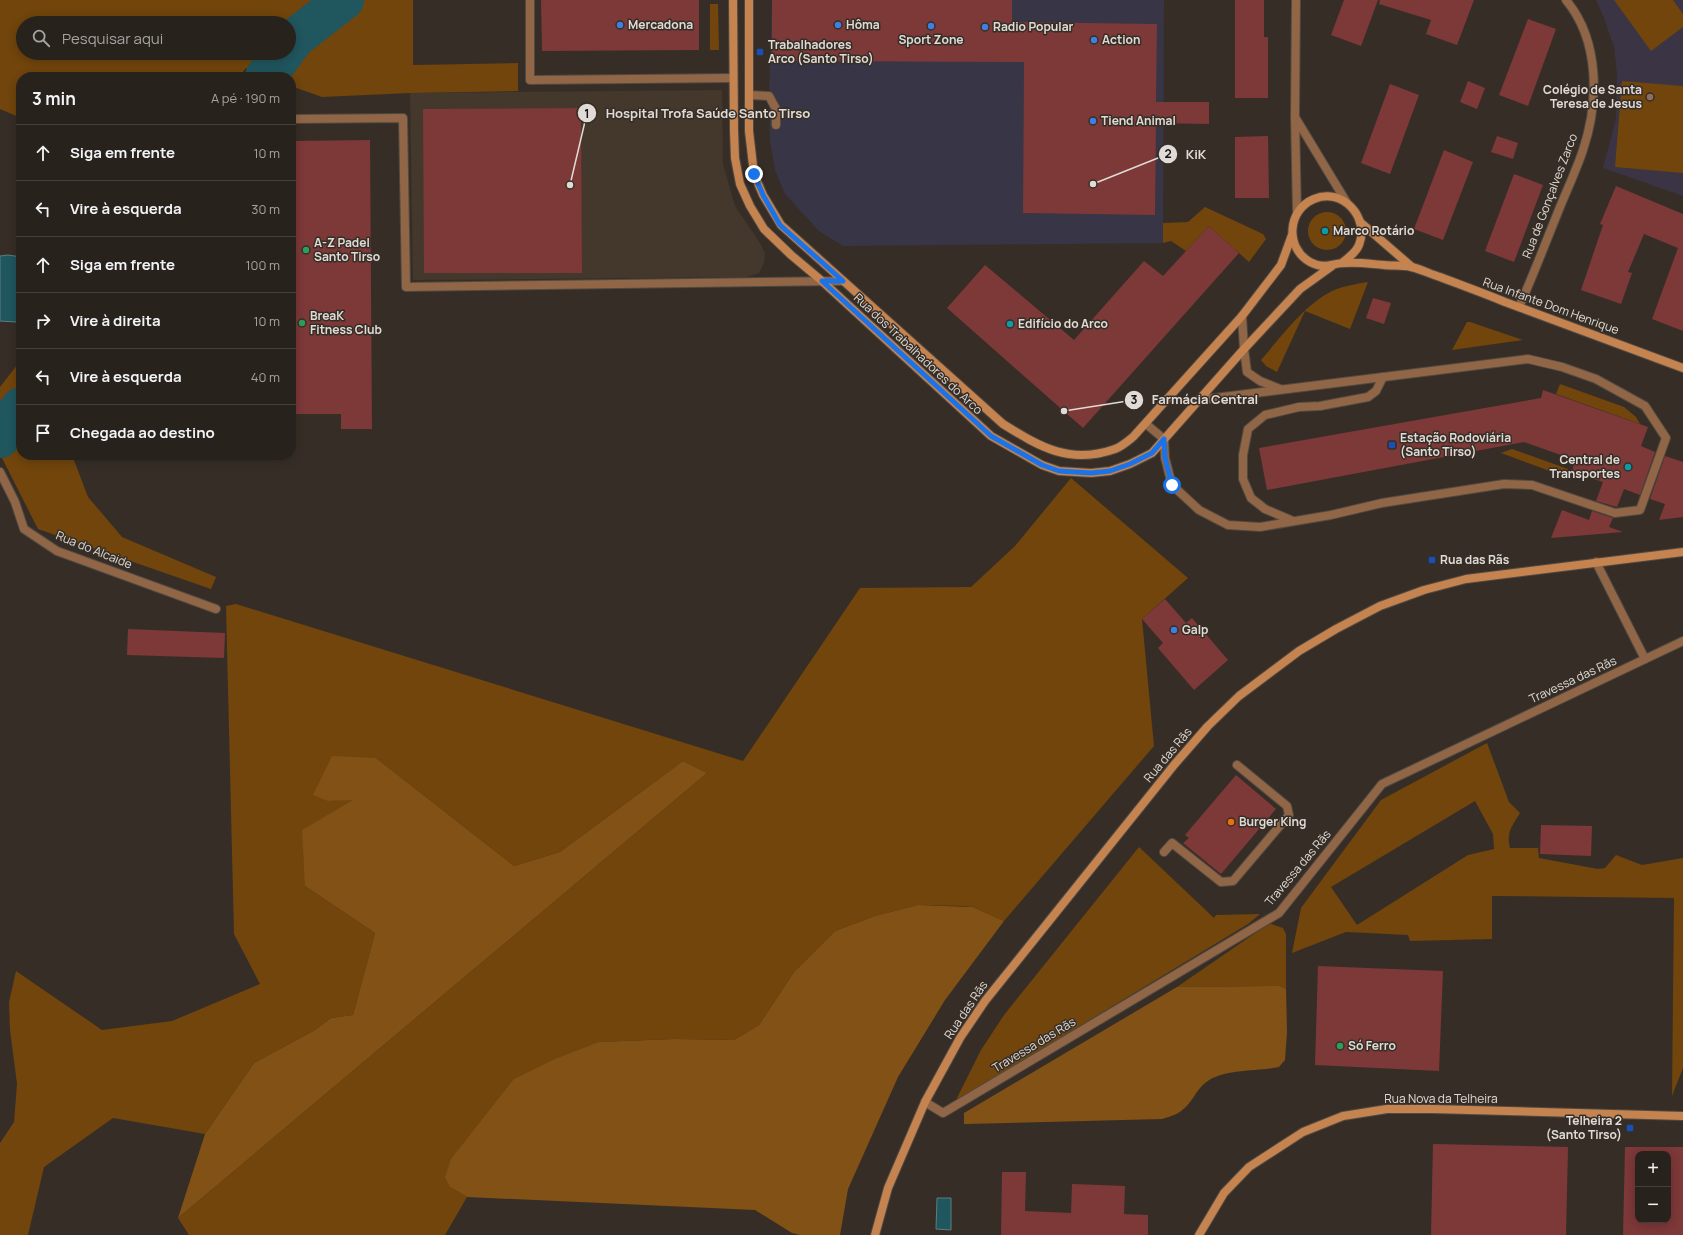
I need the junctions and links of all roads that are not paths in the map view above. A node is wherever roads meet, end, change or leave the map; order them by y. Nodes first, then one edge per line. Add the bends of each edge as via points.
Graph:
1 (530, 0) edge
2 (733, 0) edge
3 (749, 0) edge
4 (1296, 0) edge
5 (1566, 0) edge
6 (733, 78) junction
7 (749, 95) junction
8 (1295, 117) junction
9 (296, 119) edge
10 (776, 125) dead end
11 (1347, 203) junction
12 (1297, 213) junction
13 (1360, 222) junction
14 (1292, 235) junction
15 (1343, 262) junction
16 (1332, 266) junction
17 (1412, 267) junction
18 (822, 281) junction
19 (843, 281) junction
20 (1519, 307) junction
21 (1242, 316) junction
22 (1244, 349) junction
23 (1683, 368) edge
24 (1383, 378) junction
25 (1281, 389) junction
26 (1199, 400) junction
27 (1146, 424) junction
28 (1164, 439) junction
29 (0, 472) edge
30 (1294, 521) junction
31 (1683, 552) edge
32 (1596, 562) junction
33 (216, 610) dead end
34 (1683, 641) edge
35 (1645, 659) junction
36 (1237, 765) dead end
37 (1164, 852) dead end
38 (925, 1102) junction
39 (1683, 1116) edge
40 (875, 1235) edge
41 (1199, 1235) edge

1 - 6 street via 530,80
2 - 6 street, Rua dos Trabalhadores do Arco
3 - 7 street, Rua dos Trabalhadores do Arco
4 - 8 street
5 - 20 street, Rua de Gonçalves Zarco via 1574,9 1585,34 1593,62 1592,116 1583,150
6 - 18 street, Rua dos Trabalhadores do Arco via 735,158 746,199 764,229
7 - 10 street via 769,96 776,109
7 - 19 street, Rua dos Trabalhadores do Arco via 749,131 754,174 763,195 780,225
8 - 11 street
8 - 12 street
9 - 18 street via 403,118 406,286
11 - 12 street via 1325,196 1304,205
11 - 13 street via 1356,212
12 - 14 street
13 - 15 street via 1362,234 1359,245
13 - 17 street
14 - 16 street via 1295,247 1310,262
14 - 21 street, Rua dos Trabalhadores do Arco via 1281,265
15 - 16 street
15 - 17 street
16 - 22 street, Rua dos Trabalhadores do Arco via 1300,289
17 - 20 street, Rua Infante Dom Henrique
18 - 19 street
18 - 28 street, Rua dos Trabalhadores do Arco via 991,436 1042,465 1059,471 1110,471 1152,453
19 - 27 street, Rua dos Trabalhadores do Arco via 1003,424 1035,444 1059,453 1085,456 1116,449 1133,438
20 - 23 street, Rua Infante Dom Henrique
21 - 22 street
21 - 27 street, Rua dos Trabalhadores do Arco
22 - 25 street via 1248,372 1260,381
22 - 26 street, Rua dos Trabalhadores do Arco
24 - 25 street
24 - 30 street via 1376,391 1368,397 1320,406 1299,407 1265,415 1248,430 1243,456 1243,479 1251,498 1265,509
24 - 30 street via 1528,359 1596,379 1645,406 1666,438 1640,510 1615,513 1532,485 1504,484
25 - 26 street
26 - 28 street, Rua dos Trabalhadores do Arco
27 - 28 street
28 - 30 street via 1165,458 1172,485 1199,510 1228,525 1260,527
29 - 33 street, Rua do Alcaide via 15,502 24,529 57,551
31 - 32 street, Rua das Rãs
32 - 35 street
32 - 38 street, Rua das Rãs via 1466,579 1424,590 1380,606 1298,651 1239,696 1174,765 985,1001 960,1038
34 - 35 street, Travessa das Rãs
35 - 38 street, Travessa das Rãs via 1382,784 1279,913 943,1113
36 - 37 street via 1287,806 1289,815 1258,852 1233,881 1221,882 1172,843
38 - 40 street, Rua das Rãs via 888,1188
39 - 41 street, Rua Nova da Telheira via 1432,1109 1388,1109 1342,1116 1303,1132 1249,1167 1224,1193

